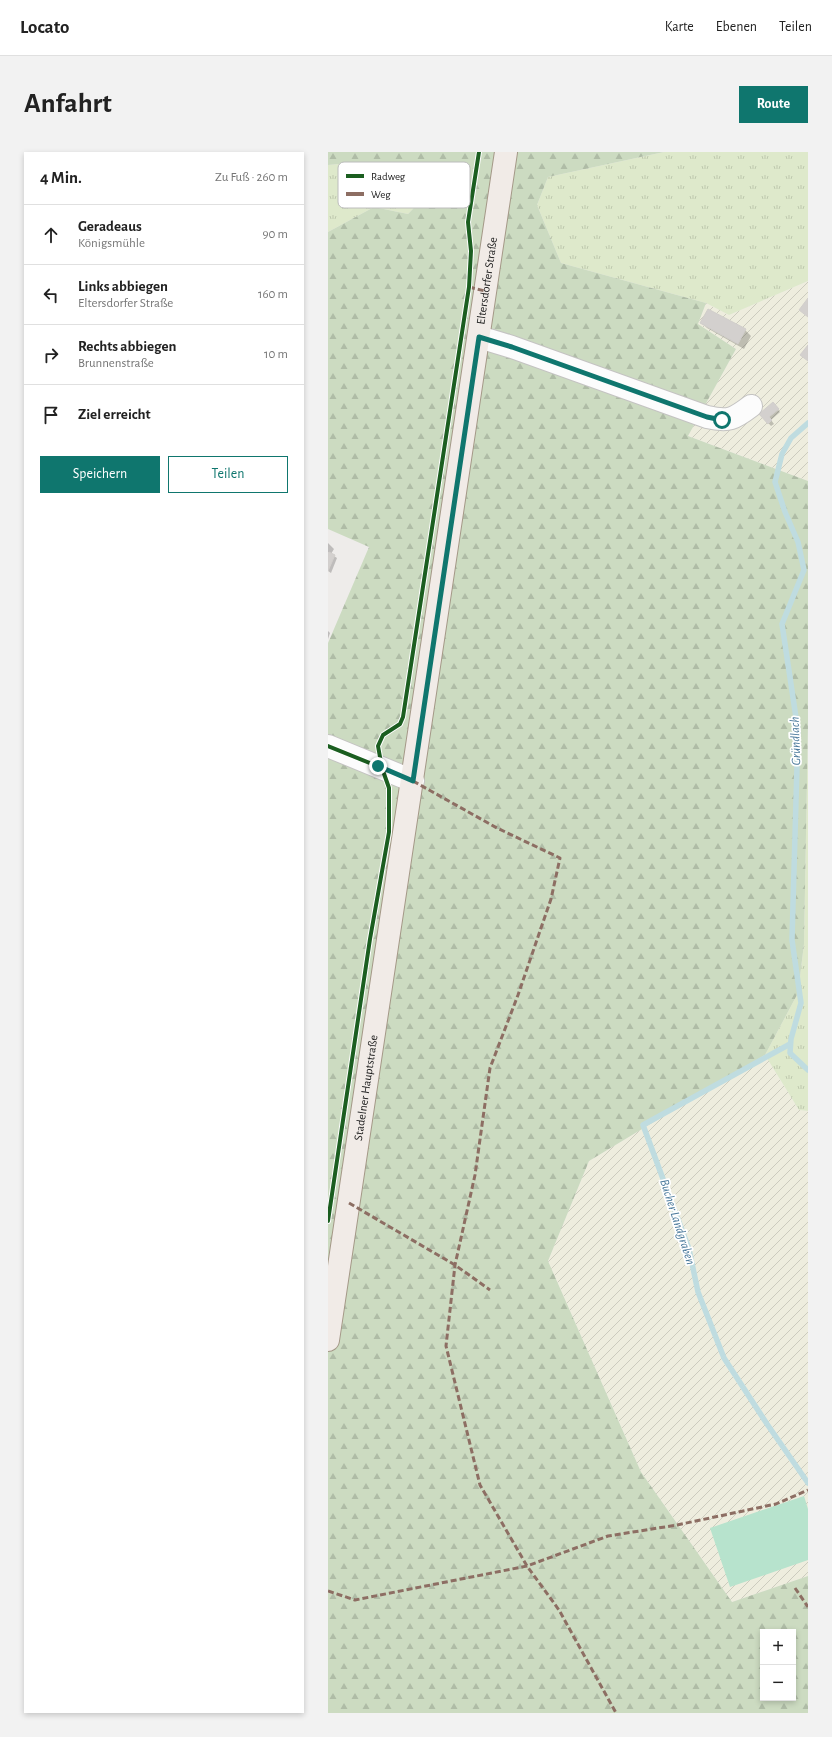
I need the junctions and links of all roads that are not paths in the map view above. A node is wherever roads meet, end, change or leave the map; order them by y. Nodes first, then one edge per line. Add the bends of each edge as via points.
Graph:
1 (505, 158) edge
2 (479, 337) junction
3 (751, 406) dead end
4 (328, 746) edge
5 (413, 781) junction
6 (405, 836) joint
7 (328, 1340) edge

1 - 2 main road, Eltersdorfer Straße
2 - 3 lane via 707,417 722,420 736,418
2 - 5 main road, Eltersdorfer Straße
4 - 5 lane
5 - 6 main road, Eltersdorfer Straße
6 - 7 main road, Stadelner Hauptstraße

